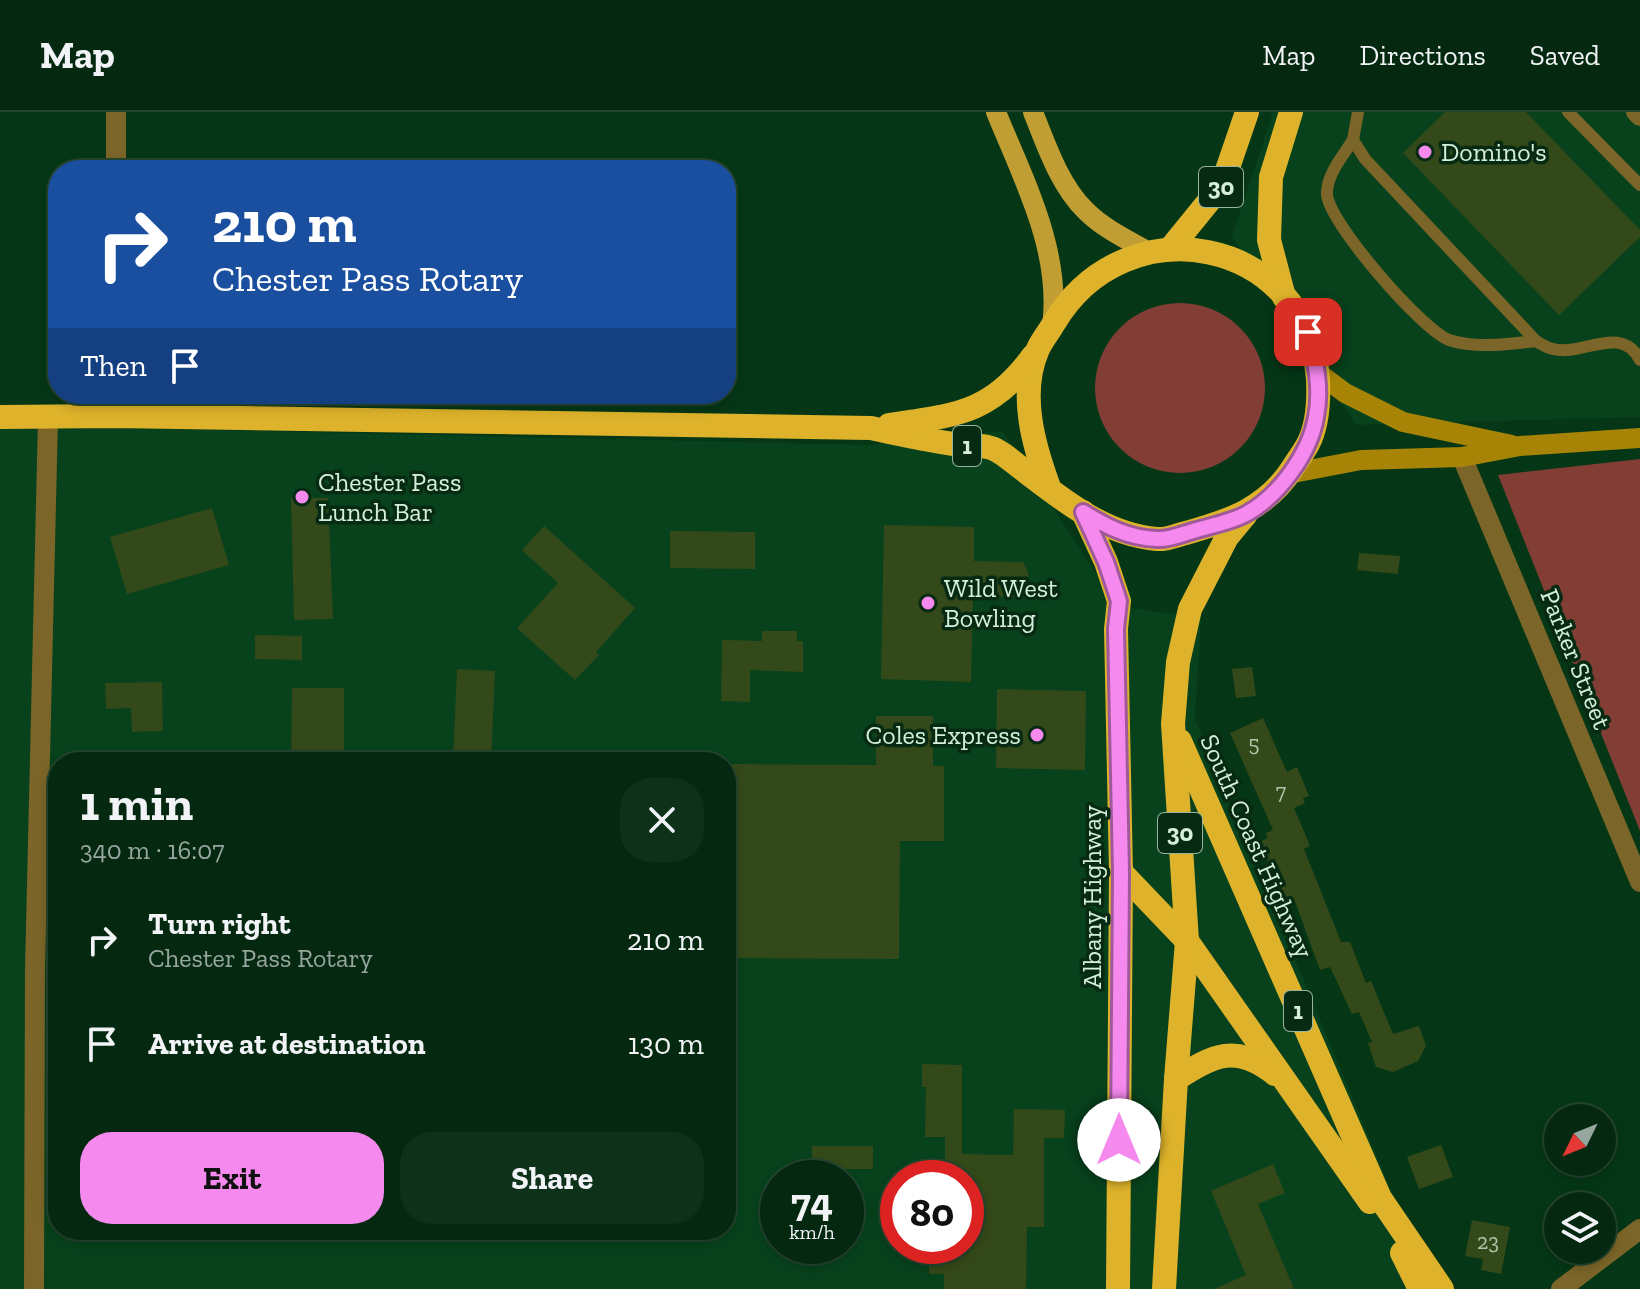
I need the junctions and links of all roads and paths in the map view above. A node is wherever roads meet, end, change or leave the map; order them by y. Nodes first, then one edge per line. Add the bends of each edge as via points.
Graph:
1 (116, 112) edge
2 (996, 112) edge
3 (1033, 112) edge
4 (1247, 112) edge
5 (1291, 112) edge
6 (1358, 112) edge
7 (1568, 112) edge
8 (1636, 112) edge
9 (1640, 116) edge
10 (1353, 140) junction
11 (116, 160) edge
12 (1640, 185) edge
13 (1160, 250) junction
14 (1285, 298) junction
15 (1052, 327) junction
16 (1536, 341) junction
17 (1038, 350) junction
18 (1640, 360) edge
19 (1317, 372) junction
20 (114, 405) edge
21 (0, 417) edge
22 (48, 418) junction
23 (871, 428) junction
24 (1640, 438) edge
25 (1520, 446) junction
26 (1462, 457) junction
27 (1288, 474) junction
28 (1050, 490) junction
29 (1083, 512) junction
30 (1246, 514) junction
31 (1173, 724) junction
32 (1121, 872) junction
33 (1640, 882) edge
34 (1187, 941) junction
35 (1176, 1079) junction
36 (1292, 1088) junction
37 (1640, 1229) edge
38 (34, 1289) edge
39 (1118, 1289) edge
40 (1164, 1289) edge
41 (1420, 1289) edge
42 (1442, 1289) edge
43 (1561, 1289) edge

1 - 11 street
2 - 15 main road via 1046,243 1053,273
3 - 13 main road via 1067,187 1085,211 1116,234
4 - 13 highway, 30 via 1222,185
5 - 14 highway, 30 via 1271,177 1269,240
6 - 10 lane
7 - 12 lane
8 - 9 street
10 - 16 lane
10 - 16 lane via 1331,175 1327,196 1336,219 1407,308 1448,340 1487,345
13 - 14 highway, 1 via 1192,249 1233,260
13 - 15 highway, 1 via 1129,257 1092,278
14 - 19 highway, 1 via 1308,332
15 - 17 highway, 1
16 - 18 lane via 1555,350 1611,340 1635,351
17 - 23 highway, 1 via 1016,380 985,403 954,415
17 - 28 highway, 1 via 1030,380 1031,428
19 - 25 main road via 1345,393 1403,422
19 - 27 highway, 1 via 1316,418 1309,442
20 - 22 highway, 1
20 - 23 highway, 1
21 - 22 highway, 1
22 - 38 street via 35,969
23 - 28 highway, 1 via 993,448
24 - 25 main road
25 - 26 main road
26 - 27 main road via 1361,460
26 - 33 street, Parker Street
27 - 30 highway, 1
28 - 29 highway, 1
29 - 30 highway, 1 via 1118,533 1160,540
29 - 32 highway, Albany Highway via 1119,601
30 - 31 highway, 1 via 1227,537 1190,609 1178,662
31 - 34 highway, 30
31 - 42 highway, South Coast Highway / 1 via 1380,1198
32 - 34 highway, 1
32 - 39 highway, Albany Highway
34 - 35 highway, 30
34 - 36 highway, 1
35 - 36 highway via 1209,1059 1232,1054 1249,1057
35 - 40 highway, 30
36 - 41 highway, 1 via 1390,1231
37 - 43 street

